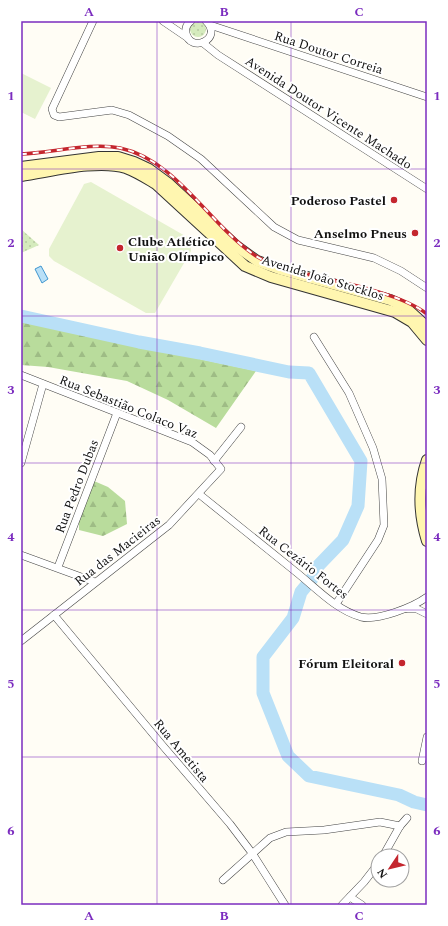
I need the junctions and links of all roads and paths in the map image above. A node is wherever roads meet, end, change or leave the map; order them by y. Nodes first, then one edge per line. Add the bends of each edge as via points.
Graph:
1 (93, 21) edge
2 (163, 21) edge
3 (191, 21) edge
4 (208, 23) edge
5 (223, 29) junction
6 (211, 33) junction
7 (188, 38) junction
8 (205, 42) junction
9 (427, 97) edge
10 (21, 167) edge
11 (21, 176) edge
12 (427, 189) edge
13 (427, 288) edge
14 (427, 327) edge
15 (314, 337) dead end
16 (427, 340) edge
17 (21, 374) edge
18 (43, 384) junction
19 (117, 413) junction
20 (241, 427) dead end
21 (427, 460) edge
22 (214, 461) junction
23 (21, 462) edge
24 (221, 469) joint
25 (199, 494) junction
26 (427, 541) edge
27 (21, 555) edge
28 (58, 567) junction
29 (95, 582) junction
30 (427, 597) edge
31 (336, 604) junction
32 (406, 608) junction
33 (427, 614) edge
34 (54, 615) junction
35 (21, 641) edge
36 (427, 737) edge
37 (422, 761) dead end
38 (407, 818) dead end
39 (400, 826) junction
40 (388, 848) edge
41 (252, 854) junction
42 (370, 873) edge
43 (223, 880) dead end
44 (350, 897) junction
45 (285, 905) edge
46 (342, 905) edge
47 (362, 905) edge

1 - 13 street via 52,109 54,115 59,117 112,110 129,115 168,136 201,159 274,227 298,240 374,258
2 - 7 street
3 - 7 street via 186,30
4 - 5 street, Rua Doutor Correia
4 - 6 street
5 - 6 street
5 - 9 street, Rua Doutor Correia
6 - 8 street
7 - 8 street via 195,43
8 - 12 street, Avenida Doutor Vicente Machado via 218,55
10 - 14 main road, Avenida João Stocklos via 99,157 134,162 168,183 236,246 257,261 390,300 405,307
11 - 16 main road, Avenida João Stocklos via 91,166 124,168 156,184 245,266 271,277 395,312 412,322
15 - 31 street via 349,393 373,448 382,480 382,532
17 - 18 street, Rua Sebastião Colaco Vaz
18 - 19 street, Rua Sebastião Colaco Vaz
18 - 23 street
19 - 22 street, Rua Sebastião Colaco Vaz via 192,442
19 - 28 street, Rua Pedro Dubas
20 - 22 street
21 - 26 main road via 421,512
22 - 24 street, Rua Sebastião Colaco Vaz
24 - 25 street, Rua das Macieiras
25 - 29 street, Rua das Macieiras via 169,525
25 - 31 street, Rua Cezário Fortes
27 - 28 street
28 - 29 street
29 - 34 street, Rua das Macieiras
30 - 32 street, Rua Cezário Fortes
31 - 32 street, Rua Cezário Fortes via 361,617 374,617
32 - 33 street via 417,609
34 - 35 street, Rua das Macieiras
34 - 41 street, Rua Ametista
36 - 37 street
38 - 39 street
39 - 40 street
39 - 41 street via 380,822 324,830 286,832 270,838
41 - 43 street
41 - 45 street, Rua Ametista
42 - 44 street
44 - 46 street
44 - 47 street

